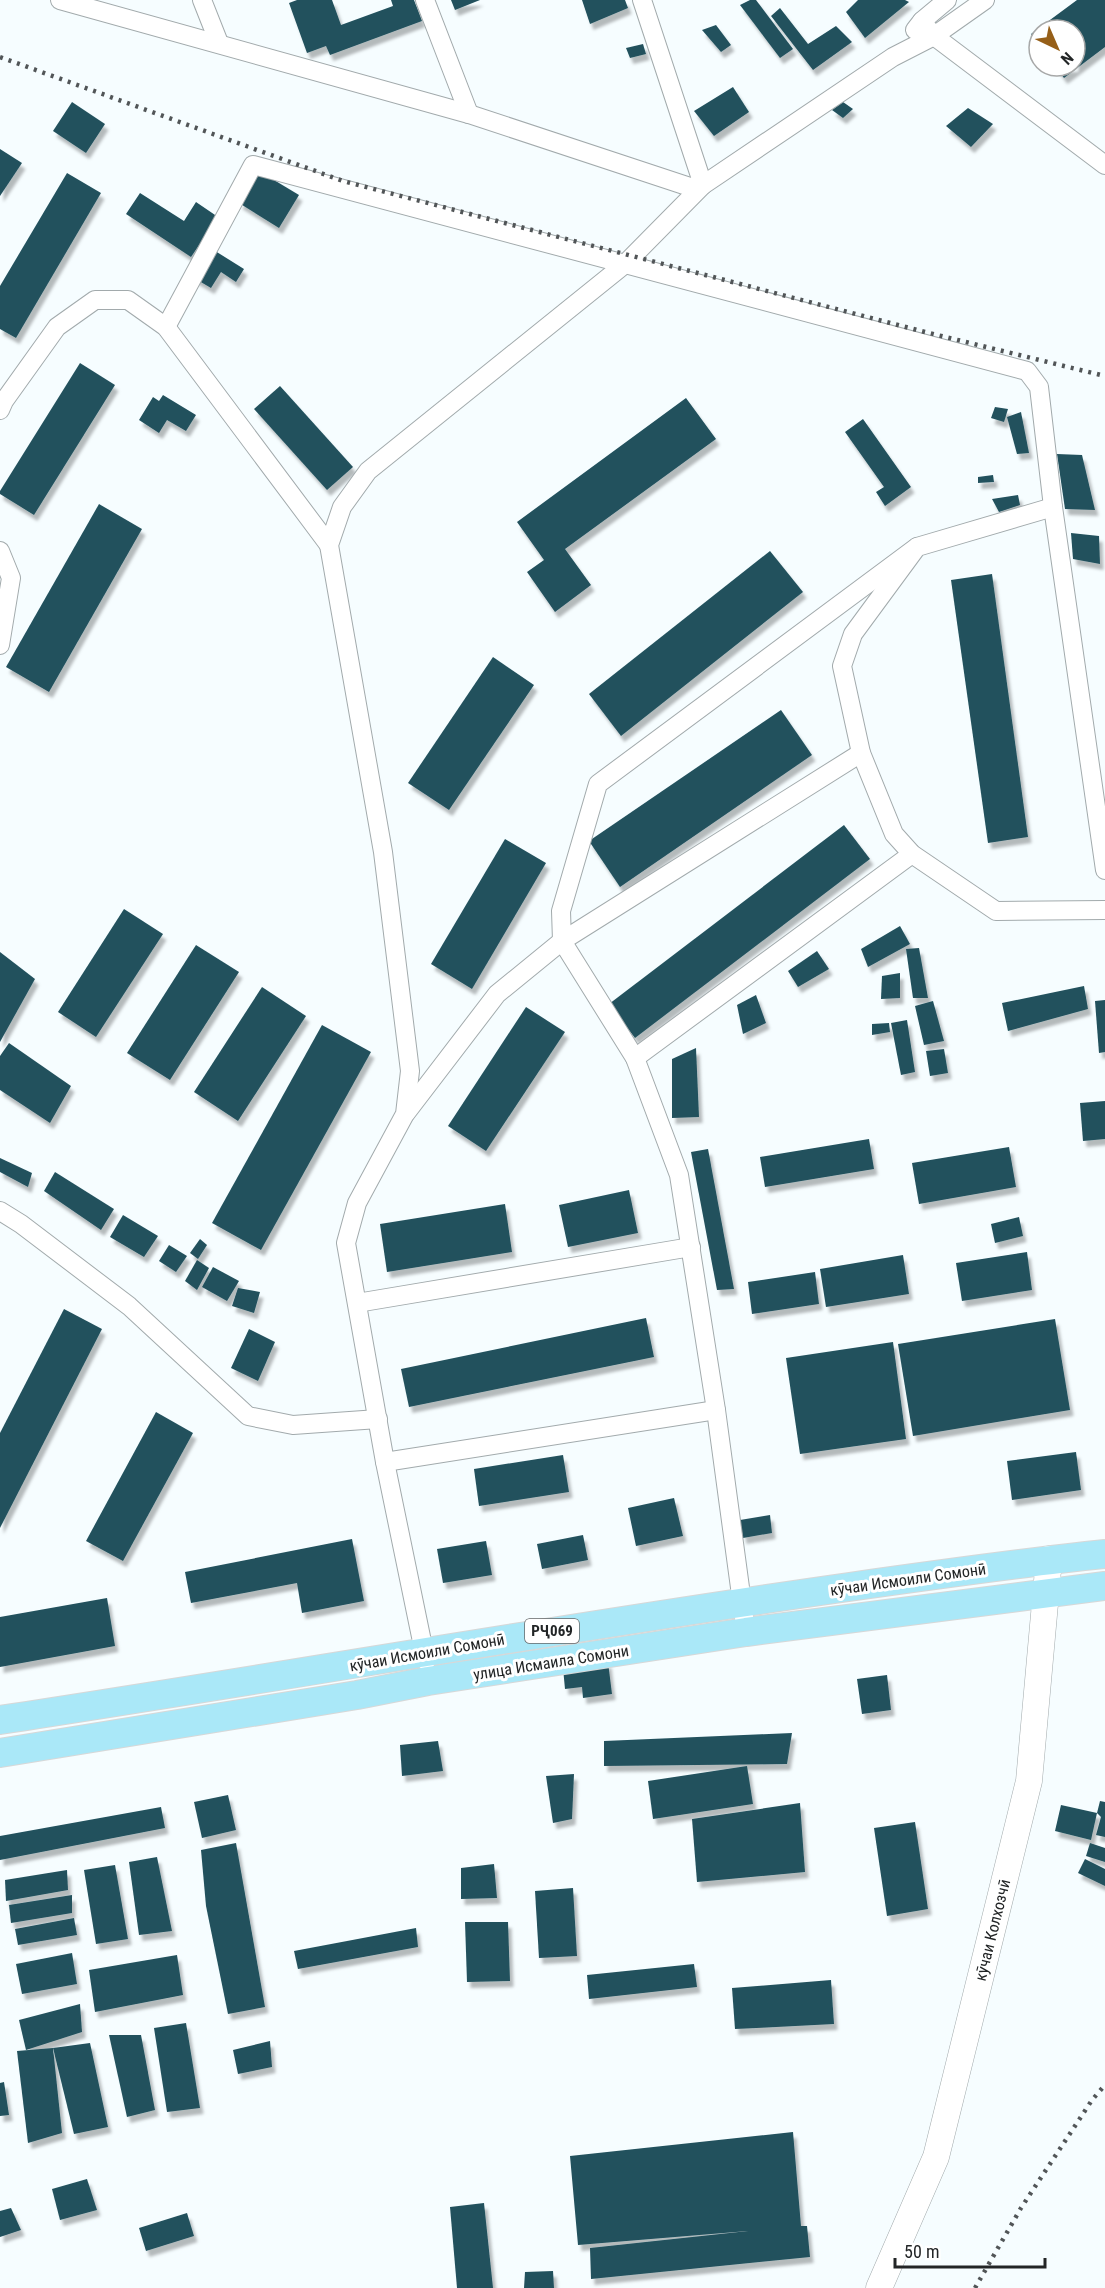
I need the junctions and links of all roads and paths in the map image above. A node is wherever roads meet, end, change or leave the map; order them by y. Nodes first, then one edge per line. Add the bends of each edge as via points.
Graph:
1 (60, 0) edge
2 (202, 0) edge
3 (425, 0) edge
4 (642, 0) edge
5 (948, 0) edge
6 (980, 1) edge
7 (921, 21) junction
8 (934, 36) junction
9 (219, 43) junction
10 (893, 57) junction
11 (469, 114) junction
12 (1105, 165) edge
13 (703, 185) junction
14 (625, 264) junction
15 (166, 327) junction
16 (1, 402) edge
17 (1053, 507) junction
18 (329, 545) junction
19 (917, 547) junction
20 (0, 551) edge
21 (0, 645) edge
22 (861, 753) junction
23 (912, 854) junction
24 (1105, 870) edge
25 (1105, 910) edge
26 (562, 941) junction
27 (635, 1058) junction
28 (405, 1114) junction
29 (0, 1211) edge
30 (691, 1247) junction
31 (357, 1303) junction
32 (716, 1410) junction
33 (378, 1419) junction
34 (386, 1462) junction
35 (1105, 1554) edge
36 (1049, 1560) junction
37 (1105, 1586) edge
38 (1046, 1594) junction
39 (742, 1602) junction
40 (746, 1632) junction
41 (424, 1651) junction
42 (428, 1681) junction
43 (0, 1720) edge
44 (0, 1752) edge
45 (879, 2288) edge

1 - 9 street
2 - 9 street
3 - 11 street
4 - 13 street
5 - 7 street
6 - 8 street
7 - 8 street
7 - 10 street
8 - 10 street
8 - 12 street
9 - 11 street
10 - 13 street
11 - 13 street via 690,187
13 - 14 street
14 - 15 street via 253,165
14 - 17 street via 1027,371 1039,387
14 - 18 street via 368,471 342,507
15 - 16 street via 128,300 94,300 57,327
15 - 18 street
17 - 19 street
17 - 24 street
18 - 28 street via 382,852 410,1071
19 - 22 street via 853,634 842,666
19 - 26 street via 598,784 561,911
20 - 21 street via 11,578
22 - 23 street via 894,834
22 - 26 street
23 - 25 street via 996,911
23 - 27 street
26 - 27 street
26 - 28 street via 497,994
27 - 30 street via 679,1175
28 - 31 street via 357,1203 346,1243
29 - 33 street via 129,1306 248,1416 293,1425
30 - 31 street
30 - 32 street
31 - 33 street
32 - 34 street
32 - 39 street
33 - 34 street
34 - 41 street
35 - 36 main road, кӯчаи Исмоили Сомонӣ / РҶ069
36 - 38 main road, кӯчаи Колхозчӣ
36 - 39 main road, кӯчаи Исмоили Сомонӣ / РҶ069
37 - 38 main road, улица Исмаила Сомони / РҶ069
38 - 40 main road, улица Исмаила Сомони / РҶ069
38 - 45 main road, кӯчаи Колхозчӣ via 1029,1781 936,2157
39 - 40 street
39 - 41 main road, кӯчаи Исмоили Сомонӣ / РҶ069
40 - 42 main road, улица Исмаила Сомони / РҶ069
41 - 42 street
41 - 43 main road, кӯчаи Исмоили Сомонӣ / РҶ069
42 - 44 main road, улица Исмаила Сомони / РҶ069

